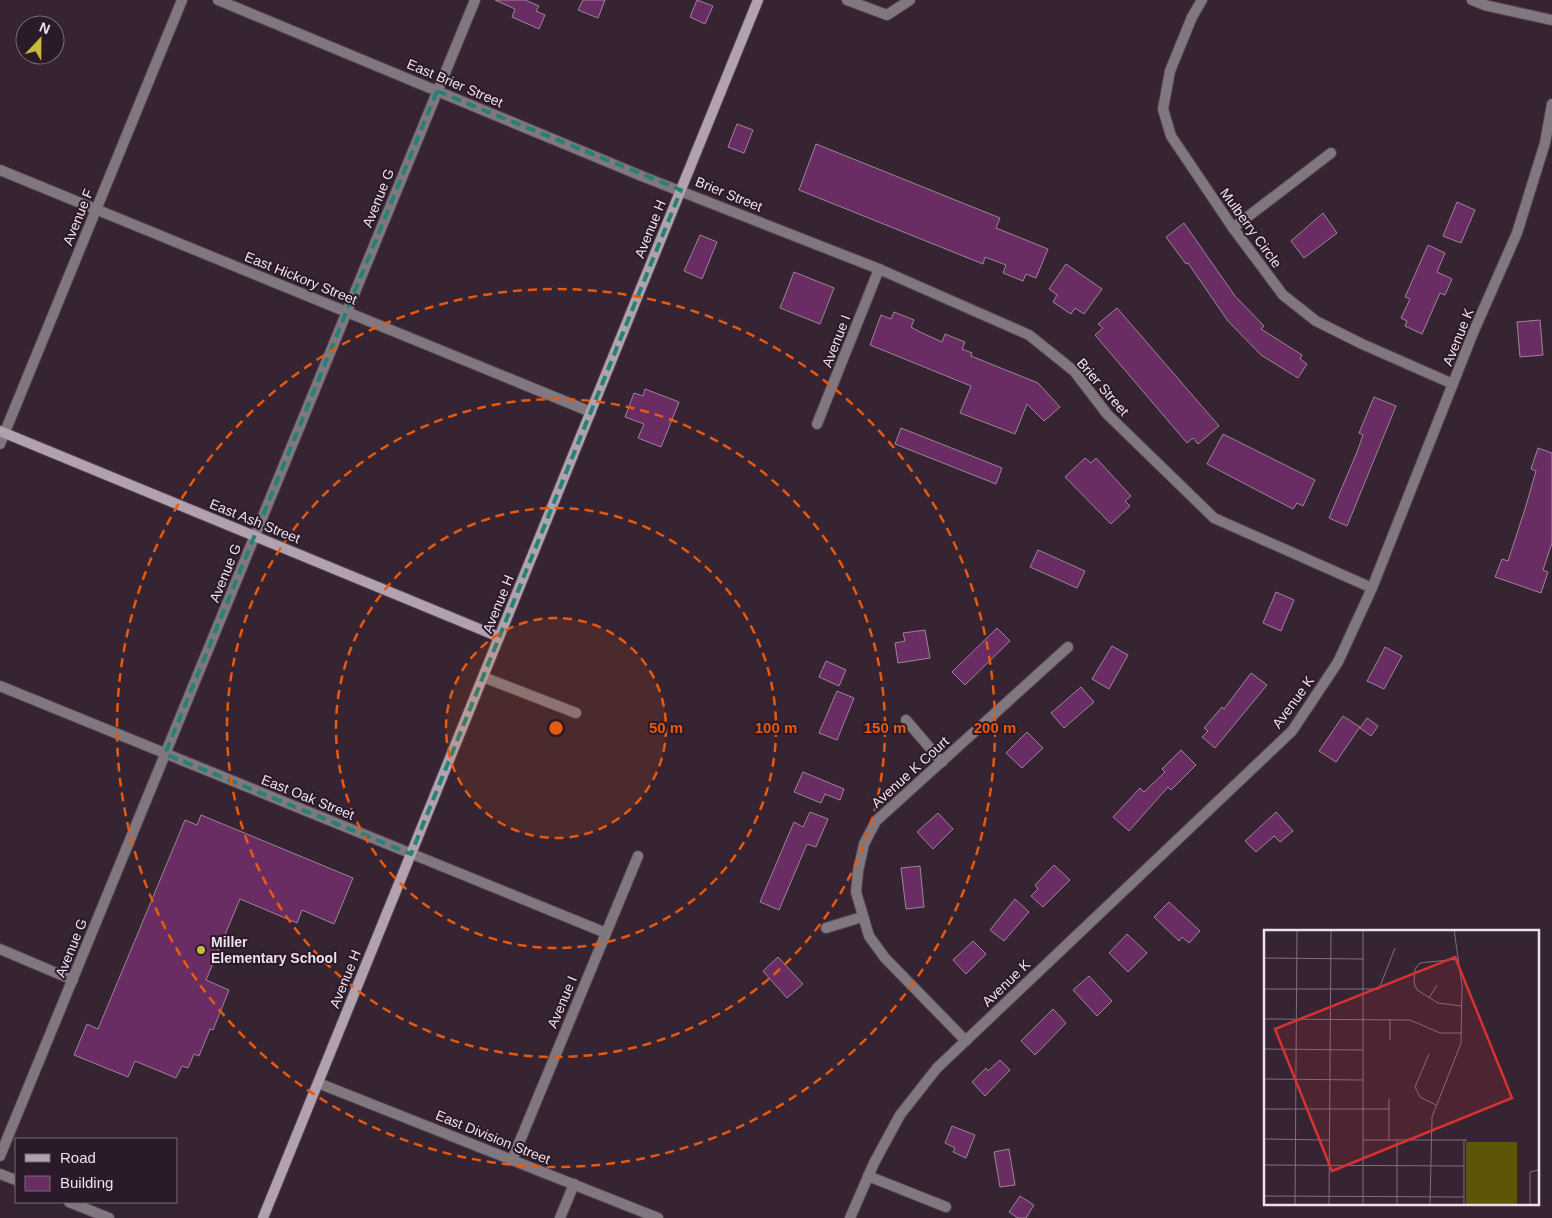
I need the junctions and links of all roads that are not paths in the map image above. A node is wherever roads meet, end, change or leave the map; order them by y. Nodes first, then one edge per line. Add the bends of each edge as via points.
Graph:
1 (182, 0) edge
2 (218, 0) edge
3 (475, 0) edge
4 (758, 0) edge
5 (847, 0) edge
6 (910, 0) edge
7 (1202, 0) edge
8 (1472, 0) edge
9 (1552, 20) edge
10 (437, 91) junction
11 (1552, 104) edge
12 (1331, 152) dead end
13 (0, 170) edge
14 (681, 190) junction
15 (96, 209) junction
16 (1233, 228) junction
17 (879, 268) junction
18 (346, 312) junction
19 (1453, 384) junction
20 (591, 412) junction
21 (817, 424) dead end
22 (2, 432) edge
23 (0, 444) edge
24 (255, 536) junction
25 (1372, 588) junction
26 (499, 637) junction
27 (1068, 647) dead end
28 (483, 677) junction
29 (0, 686) edge
30 (576, 713) dead end
31 (906, 720) dead end
32 (165, 754) junction
33 (942, 762) junction
34 (411, 854) junction
35 (638, 856) dead end
36 (862, 917) junction
37 (826, 928) dead end
38 (606, 933) junction
39 (0, 949) edge
40 (73, 980) junction
41 (966, 1041) junction
42 (318, 1082) junction
43 (0, 1156) edge
44 (512, 1160) junction
45 (0, 1174) edge
46 (868, 1176) junction
47 (15, 1180) edge
48 (574, 1184) junction
49 (71, 1203) edge
50 (946, 1206) dead end
51 (108, 1218) edge
52 (263, 1218) edge
53 (560, 1218) edge
54 (658, 1218) edge
55 (850, 1218) edge

1 - 15 street, Avenue F
2 - 10 street, East Brier Street
3 - 10 street, Avenue G
4 - 14 street, Avenue H
5 - 6 street via 887,15
7 - 16 street, Mulberry Circle via 1170,71 1164,109 1171,136
8 - 9 street
10 - 14 street, East Brier Street
10 - 18 street, Avenue G
11 - 19 street, Avenue K via 1545,143 1517,233
12 - 16 street
13 - 15 street, East Hickory Street
14 - 17 street, Brier Street
14 - 20 street, Avenue H
15 - 18 street, East Hickory Street
15 - 22 street, Avenue F
16 - 19 street, Mulberry Circle via 1283,295 1316,321
17 - 21 street, Avenue I
17 - 25 street, Brier Street via 1029,336 1074,371 1107,414 1214,518
18 - 20 street, East Hickory Street
18 - 24 street, Avenue G
19 - 25 street, Avenue K
20 - 26 street, Avenue H
22 - 23 street, Avenue F
22 - 24 street, East Ash Street
24 - 26 street, East Ash Street
24 - 32 street, Avenue G
25 - 41 street, Avenue K via 1338,662 1292,731
26 - 28 street, Avenue H
27 - 33 street, Avenue K Court
28 - 30 street
28 - 34 street, Avenue H
29 - 32 street, East Oak Street
31 - 33 street
32 - 34 street, East Oak Street
32 - 40 street, Avenue G
33 - 36 street, Avenue K Court via 876,821 864,844 856,892
34 - 38 street, East Oak Street
34 - 42 street, Avenue H
35 - 38 street, Avenue I
36 - 37 street
36 - 41 street, Avenue K Court via 868,936 886,958
38 - 44 street, Avenue I
39 - 40 street
40 - 43 street, Avenue G
41 - 46 street, Avenue K via 936,1068 900,1115
42 - 44 street, East Division Street
42 - 52 street, Avenue H
44 - 48 street, East Division Street
45 - 47 street
46 - 50 street
46 - 55 street, Avenue K
48 - 53 street
48 - 54 street, East Division Street
49 - 51 street

